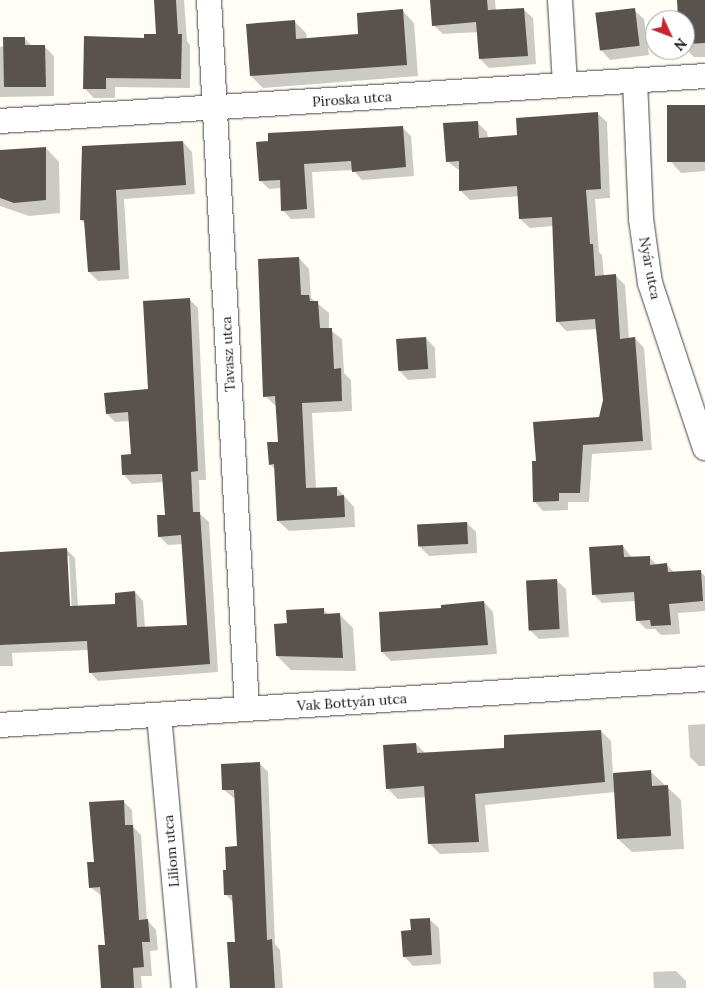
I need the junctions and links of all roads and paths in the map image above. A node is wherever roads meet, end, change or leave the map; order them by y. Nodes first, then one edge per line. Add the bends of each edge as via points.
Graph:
1 (209, 0) edge
2 (560, 0) edge
3 (705, 76) edge
4 (636, 81) junction
5 (565, 85) junction
6 (214, 108) junction
7 (0, 122) edge
8 (705, 448) edge
9 (705, 679) edge
10 (247, 709) junction
11 (159, 715) junction
12 (0, 725) edge
13 (184, 988) edge

1 - 6 street, Tavasz utca
2 - 5 street
3 - 4 street, Piroska utca
4 - 5 street, Piroska utca
4 - 8 street, Nyár utca via 641,219 650,283
5 - 6 street, Piroska utca
6 - 7 street, Piroska utca
6 - 10 street, Tavasz utca
9 - 10 street, Vak Bottyán utca
10 - 11 street, Vak Bottyán utca
11 - 12 street, Vak Bottyán utca
11 - 13 street, Liliom utca

